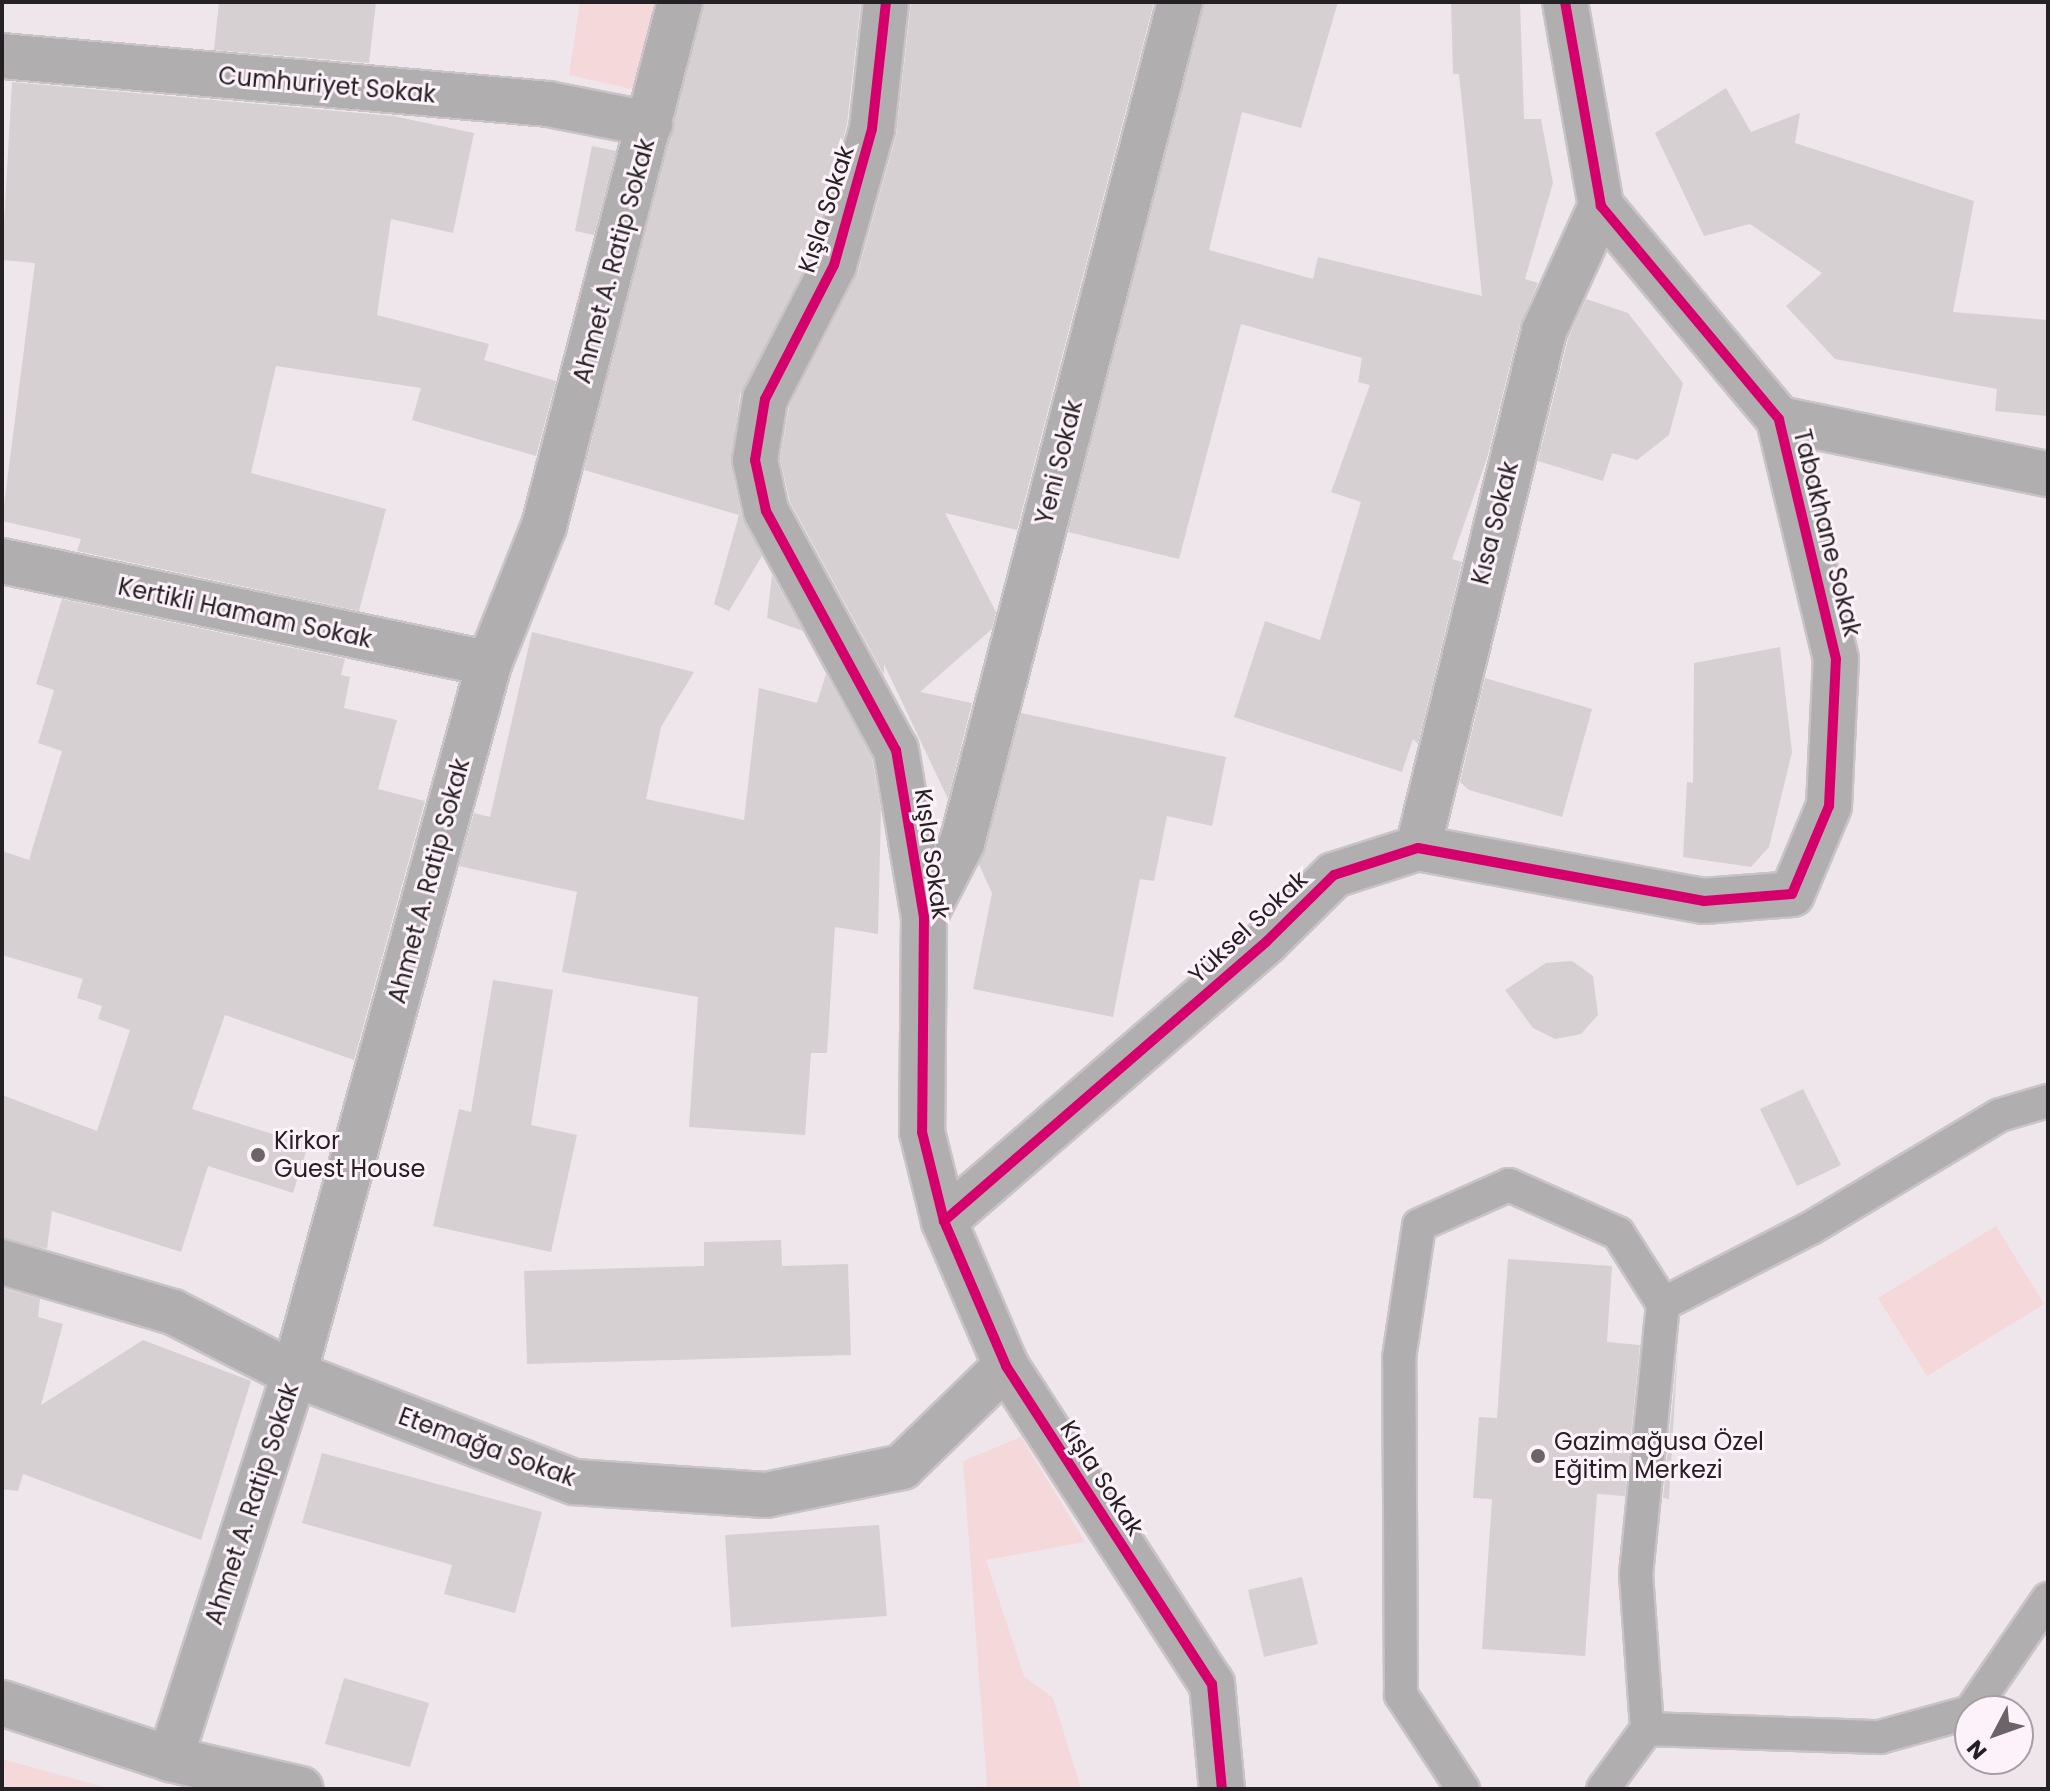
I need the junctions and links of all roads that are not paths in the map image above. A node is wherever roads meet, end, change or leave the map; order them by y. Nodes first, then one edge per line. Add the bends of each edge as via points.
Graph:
1 (680, 2) edge
2 (886, 2) edge
3 (1180, 2) edge
4 (1565, 2) edge
5 (2, 56) edge
6 (650, 124) junction
7 (1601, 206) junction
8 (1779, 419) junction
9 (2048, 474) edge
10 (2, 561) edge
11 (489, 664) junction
12 (1418, 848) junction
13 (1792, 894) joint
14 (924, 917) junction
15 (2048, 1101) edge
16 (944, 1221) junction
17 (2, 1262) edge
18 (1663, 1304) junction
19 (1006, 1366) junction
20 (294, 1374) junction
21 (2048, 1599) edge
22 (1982, 1695) edge
23 (2, 1703) edge
24 (1954, 1716) edge
25 (1647, 1729) junction
26 (170, 1759) junction
27 (301, 1789) edge
28 (1222, 1789) edge
29 (1463, 1789) edge
30 (1603, 1789) edge

1 - 6 street, Ahmet A. Ratip Sokak
2 - 14 street, Kışla Sokak via 872,129 834,265 765,399 755,460 766,511 896,750
3 - 14 street, Yeni Sokak via 962,843
4 - 7 street, Tabakhane Sokak
5 - 6 street, Cumhuriyet Sokak via 548,104
6 - 11 street, Ahmet A. Ratip Sokak via 544,526
7 - 8 street, Tabakhane Sokak
7 - 12 street, Kısa Sokak via 1544,331
8 - 9 street
8 - 13 street, Tabakhane Sokak via 1836,659 1829,806
10 - 11 street, Kertikli Hamam Sokak
11 - 20 street, Ahmet A. Ratip Sokak
12 - 13 street, Yüksel Sokak via 1704,901
12 - 16 street, Yüksel Sokak via 1334,875 1267,941
14 - 16 street, Kışla Sokak via 922,1132
15 - 18 lane via 2000,1115 1811,1228
16 - 19 street, Kışla Sokak
17 - 20 street, Etemağa Sokak via 173,1312
18 - 25 lane via 1636,1574
18 - 29 lane via 1618,1233 1509,1185 1419,1225 1399,1358 1401,1695
19 - 20 street, Etemağa Sokak via 902,1467 766,1495 574,1482
19 - 28 street, Kışla Sokak via 1212,1684
20 - 26 street, Ahmet A. Ratip Sokak
21 - 22 lane
23 - 26 street
24 - 25 lane via 1880,1737
25 - 30 lane
26 - 27 street

